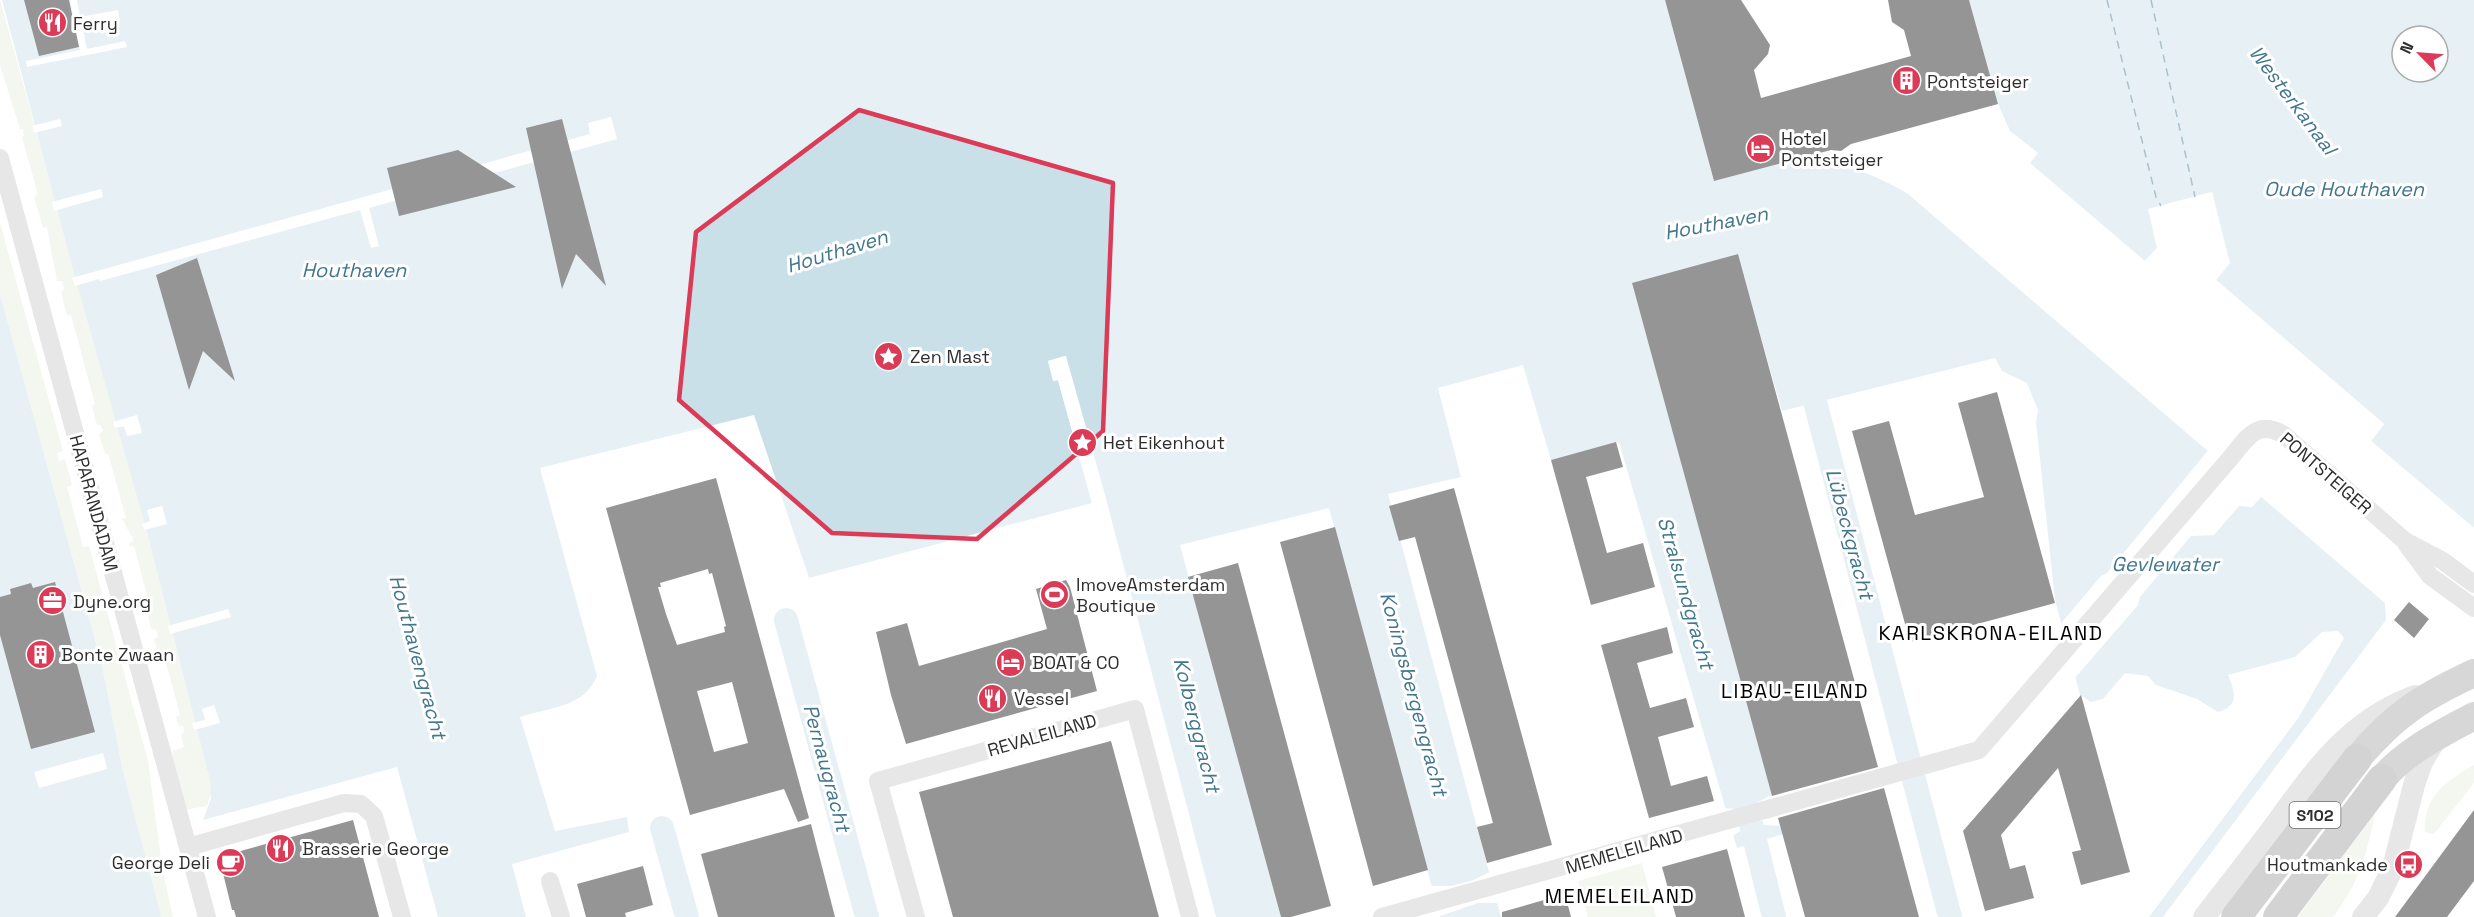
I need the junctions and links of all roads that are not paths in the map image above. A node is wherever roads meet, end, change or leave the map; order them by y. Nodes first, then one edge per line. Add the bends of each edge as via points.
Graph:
1 (0, 158) edge
2 (2404, 541) junction
3 (2474, 584) edge
4 (2474, 608) edge
5 (2474, 673) edge
6 (2442, 687) junction
7 (2474, 716) edge
8 (2437, 736) junction
9 (2357, 759) joint
10 (2382, 779) joint
11 (1791, 804) joint
12 (188, 847) junction
13 (550, 881) dead end
14 (207, 917) edge
15 (402, 917) edge
16 (561, 917) edge
17 (916, 917) edge
18 (1190, 917) edge
19 (1382, 917) edge
20 (2204, 917) edge
21 (2236, 917) edge
22 (2278, 917) edge
23 (2363, 917) edge

1 - 12 street, HAPARANDADAM
2 - 3 street, PONTSTEIGER via 2443,561
2 - 4 street, PONTSTEIGER via 2430,576
2 - 11 street, PONTSTEIGER via 2273,428 2263,427 2227,462 1979,750
5 - 6 main road, S102
6 - 9 main road, S102 via 2381,730
6 - 20 street via 2381,711 2346,736 2317,767
7 - 8 main road, S102
8 - 10 main road, S102 via 2401,759
8 - 23 street via 2414,785 2393,868
9 - 21 highway, S102
10 - 22 highway, S102
11 - 19 street, MEMELEILAND
12 - 14 street, HAPARANDADAM
12 - 15 street via 344,803 362,804 374,816
13 - 16 street
17 - 18 street, REVALEILAND via 878,781 1135,709

